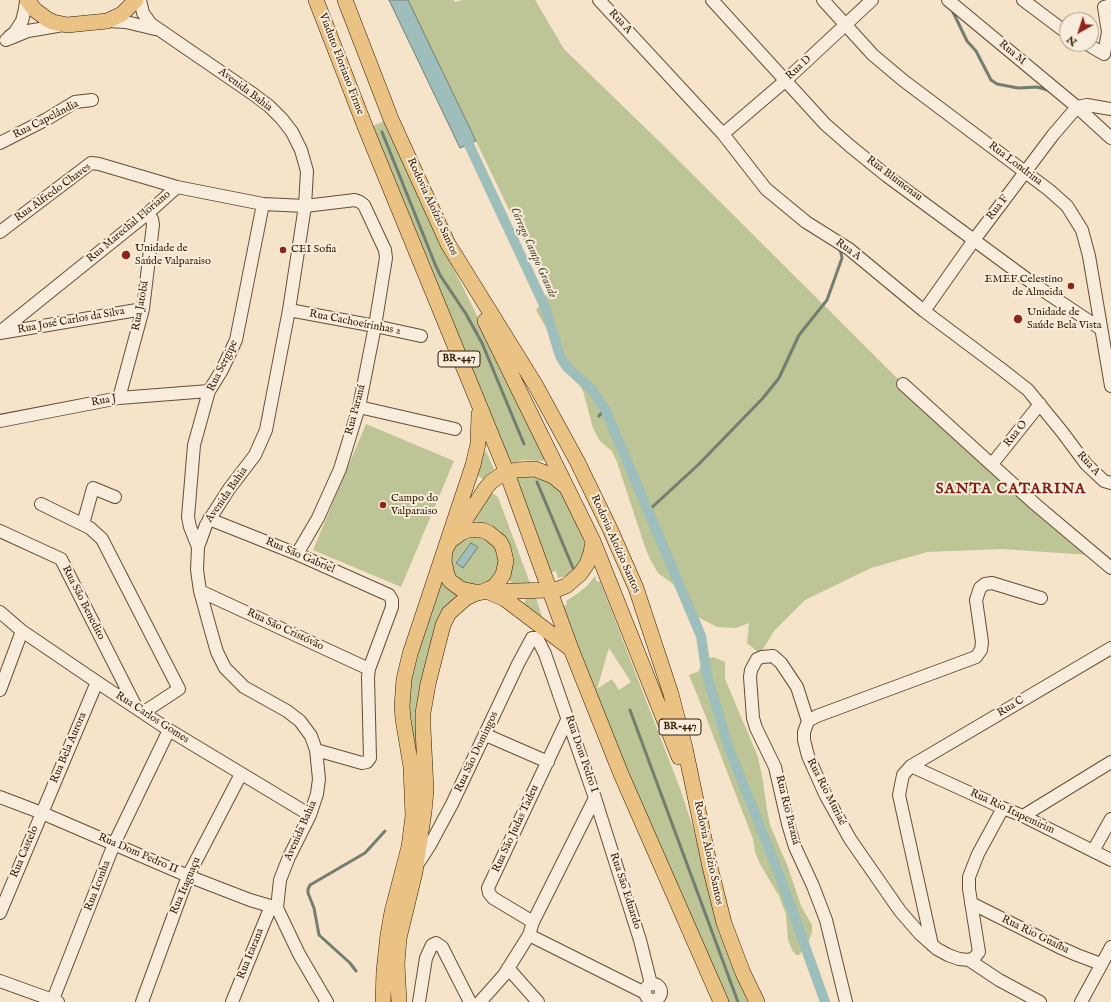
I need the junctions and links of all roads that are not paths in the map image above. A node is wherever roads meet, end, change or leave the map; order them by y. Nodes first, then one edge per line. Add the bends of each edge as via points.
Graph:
1 (26, 0) edge
2 (136, 0) edge
3 (140, 0) edge
4 (316, 0) edge
5 (345, 0) edge
6 (599, 0) edge
7 (712, 0) edge
8 (823, 0) edge
9 (872, 0) edge
10 (948, 0) edge
11 (1023, 0) edge
12 (1111, 5) edge
13 (107, 21) junction
14 (67, 25) junction
15 (846, 25) junction
16 (1059, 27) edge
17 (170, 37) junction
18 (3, 42) edge
19 (1099, 51) edge
20 (785, 81) junction
21 (92, 100) dead end
22 (1076, 107) junction
23 (1111, 109) edge
24 (723, 134) junction
25 (1111, 138) edge
26 (0, 143) edge
27 (1025, 172) junction
28 (177, 187) junction
29 (264, 204) junction
30 (305, 206) junction
31 (148, 213) junction
32 (0, 232) edge
33 (974, 240) junction
34 (448, 244) junction
35 (386, 258) joint
36 (143, 309) junction
37 (289, 310) junction
38 (924, 311) junction
39 (375, 326) junction
40 (1101, 329) junction
41 (0, 332) edge
42 (421, 336) dead end
43 (903, 384) dead end
44 (1111, 386) edge
45 (209, 391) junction
46 (119, 398) junction
47 (477, 404) junction
48 (1040, 404) junction
49 (359, 407) junction
50 (0, 421) edge
51 (455, 429) dead end
52 (992, 464) junction
53 (507, 473) junction
54 (1111, 483) edge
55 (567, 488) junction
56 (115, 497) dead end
57 (41, 504) dead end
58 (209, 519) junction
59 (82, 524) junction
60 (190, 527) junction
61 (0, 531) edge
62 (204, 531) junction
63 (593, 541) junction
64 (448, 546) junction
65 (198, 547) junction
66 (297, 554) junction
67 (1111, 568) edge
68 (550, 590) junction
69 (200, 591) junction
70 (482, 592) junction
71 (1041, 598) dead end
72 (0, 612) edge
73 (22, 631) junction
74 (534, 637) joint
75 (1111, 648) edge
76 (571, 649) junction
77 (369, 669) junction
78 (97, 682) junction
79 (0, 690) edge
80 (140, 709) junction
81 (568, 718) junction
82 (808, 721) junction
83 (169, 730) junction
84 (486, 735) junction
85 (316, 750) junction
86 (548, 762) junction
87 (1111, 762) edge
88 (911, 766) junction
89 (241, 774) junction
90 (0, 797) edge
91 (595, 798) junction
92 (697, 800) junction
93 (1003, 808) junction
94 (42, 813) junction
95 (310, 815) junction
96 (1023, 816) junction
97 (1111, 819) edge
98 (114, 844) junction
99 (1093, 851) junction
100 (1111, 860) edge
101 (416, 866) junction
102 (188, 876) junction
103 (971, 903) junction
104 (274, 908) junction
105 (0, 912) edge
106 (533, 922) junction
107 (529, 936) junction
108 (932, 945) junction
109 (1111, 947) edge
110 (969, 960) junction
111 (1101, 964) junction
112 (508, 968) junction
113 (0, 981) edge
114 (319, 990) junction
115 (652, 995) edge
116 (55, 1001) edge
117 (142, 1002) edge
118 (232, 1002) edge
119 (315, 1002) edge
120 (326, 1002) edge
121 (383, 1002) edge
122 (399, 1002) edge
123 (420, 1002) edge
124 (470, 1002) edge
125 (480, 1002) edge
126 (538, 1002) edge
127 (721, 1002) edge
128 (757, 1002) edge
129 (846, 1002) edge
130 (1040, 1002) edge
131 (1081, 1002) edge

1 - 14 main road via 47,19
1 - 18 street via 22,21 15,32
2 - 13 main road via 122,14
3 - 17 street, Avenida Bahia via 146,19
4 - 47 main road, Viaduto Floriano Firme / BR-447
5 - 34 main road, Rodovia Aloízio Santos / BR-447 via 391,119
6 - 24 street, Rua A
7 - 20 street, Rua Blumenau
8 - 15 street, Rua Londrina
9 - 15 street, Rua D
10 - 22 street, Rua M
11 - 16 street
12 - 19 street via 1104,7 1108,32 1104,54
13 - 14 main road
13 - 17 street, Avenida Bahia via 138,24
14 - 18 street via 28,31
15 - 20 street, Rua D
15 - 27 street, Rua Londrina via 873,55 904,81
17 - 30 street, Avenida Bahia via 270,106 282,119 301,150 307,171
20 - 24 street, Rua D
20 - 33 street, Rua Blumenau via 825,124 850,146
21 - 26 street, Rua Capelândia via 75,102
22 - 23 street via 1087,105
22 - 25 street, Rua M
22 - 27 street, Rua F
24 - 38 street, Rua A via 766,189 806,222 849,249
27 - 33 street, Rua F
27 - 40 street, Rua Londrina via 1067,206 1082,230
28 - 29 street, Rua Marechal Floriano
28 - 31 street, Rua Marechal Floriano
28 - 32 street, Rua Alfredo Chaves via 91,163
29 - 30 street, Rua Marechal Floriano
29 - 45 street, Rua Sergipe via 236,340 231,354
30 - 35 street, Rua Marechal Floriano via 355,200 360,202 373,224
30 - 37 street, Avenida Bahia
31 - 36 street, Rua Jatobá via 153,225
31 - 41 street, Rua Marechal Floriano
33 - 38 street, Rua F
33 - 40 street, Rua Blumenau via 1035,286
34 - 55 main road
34 - 92 main road, Rodovia Aloízio Santos / BR-447 via 536,386 610,529 636,588 671,694
35 - 39 street, Rua Paraná
36 - 41 street, Rua José Carlos da Silva
36 - 46 street, Rua Jatobá
37 - 39 street, Rua Cachoeirinhas 2
37 - 58 street, Avenida Bahia via 266,430 247,466
38 - 48 street, Rua A via 1028,390
39 - 42 street, Rua Cachoeirinhas 2
39 - 49 street, Rua Paraná
40 - 44 street, Rua Londrina
43 - 52 street
45 - 46 street, Rua J
45 - 60 street, Rua Sergipe via 194,445 188,517
46 - 50 street, Rua J
47 - 53 main road, BR-447
47 - 64 main road via 479,431 476,455
48 - 52 street, Rua O
48 - 54 street, Rua A via 1086,464 1104,481
49 - 51 street
49 - 66 street, Rua Paraná via 340,469 318,518
52 - 67 street
53 - 55 main road via 535,469 553,476
53 - 64 main road via 496,478 486,488
53 - 68 main road, BR-447
55 - 63 main road
56 - 59 street via 93,488
57 - 59 street
58 - 62 street, Avenida Bahia
58 - 66 street, Rua São Gabriel
59 - 80 street via 102,539 179,689
60 - 62 street via 199,532
60 - 65 street, Rua Sergipe
61 - 80 street, Rua São Benedito via 61,559
62 - 65 street, Avenida Bahia
63 - 68 main road via 587,564 580,574 566,586
63 - 92 main road
64 - 70 main road via 444,568 450,580 462,589
64 - 70 main road via 456,536 468,530 482,530 495,537 503,548 506,561 503,575 495,586
64 - 121 main road via 410,654 404,679 402,706 411,767 413,816 409,847 388,935
65 - 69 street, Avenida Bahia via 197,570
66 - 77 street, Rua São Gabriel via 389,595 392,607
68 - 70 main road
68 - 76 main road, BR-447
69 - 77 street, Rua São Cristóvão
69 - 85 street, Avenida Bahia via 217,652 225,668 244,687 300,721 311,736
70 - 76 main road via 505,599
70 - 101 main road via 460,602 445,619 428,684 423,728 426,790
71 - 82 street via 985,584 980,588 976,600 982,642 976,657
72 - 73 street, Rua Carlos Gomes
73 - 78 street, Rua Carlos Gomes
73 - 79 street
74 - 81 street, Rua Dom Pedro I via 540,642
74 - 84 street, Rua São Domingos via 518,664
75 - 88 street, Rua C
76 - 127 main road, BR-447 via 621,774
77 - 85 street via 370,758 362,763
78 - 80 street, Rua Carlos Gomes
78 - 94 street, Rua Bela Aurora
80 - 83 street, Rua Carlos Gomes
81 - 86 street, Rua São Judas Tadeu
81 - 91 street, Rua Dom Pedro I
82 - 108 street, Rua Rio Muriaé via 804,732 805,748 846,833 900,911
82 - 129 street, Rua Rio Paraná via 797,687 781,663 776,658 768,656 757,659 750,677 755,723 775,766 795,847 826,920
83 - 89 street, Rua Carlos Gomes
83 - 98 street, Rua Iconha
84 - 86 street
84 - 101 street, Rua São Domingos via 452,804
85 - 95 street, Avenida Bahia via 319,782
86 - 106 street, Rua São Judas Tadeu via 488,888 493,898
87 - 96 street
88 - 93 street, Rua Rio Itapemirim
88 - 108 street via 903,775 899,795
89 - 95 street, Rua Carlos Gomes
89 - 102 street, Rua Itaguaçu
90 - 94 street, Rua Dom Pedro II
91 - 106 street, Rua Dom Pedro I
91 - 115 street, Rua São Eduardo via 640,940
92 - 128 main road, Rodovia Aloízio Santos / BR-447 via 724,923
93 - 96 street, Rua Rio Itapemirim
93 - 103 street via 978,854 969,877
94 - 98 street, Rua Dom Pedro II
94 - 105 street, Rua Castelo
95 - 104 street, Avenida Bahia via 289,856
96 - 99 street, Rua Rio Itapemirim
97 - 99 street
98 - 102 street, Rua Dom Pedro II
98 - 116 street, Rua Iconha
99 - 100 street, Rua Rio Itapemirim
101 - 122 main road via 399,938
102 - 104 street, Rua Dom Pedro II
102 - 117 street, Rua Itaguaçu
103 - 110 street via 979,952
103 - 111 street, Rua Rio Guaíba via 1059,947
104 - 114 street
104 - 118 street, Rua Itarana
106 - 107 street, Rua Dom Pedro I
107 - 112 street, Rua Dom Pedro I
107 - 115 street
108 - 110 street, Rua Rio Muriaé via 948,956
109 - 111 street
110 - 130 street
111 - 131 street
112 - 125 street, Rua Dom Pedro I
112 - 126 street
113 - 116 street
114 - 119 street
114 - 120 street
123 - 124 street via 426,958 432,945 436,943 442,947

